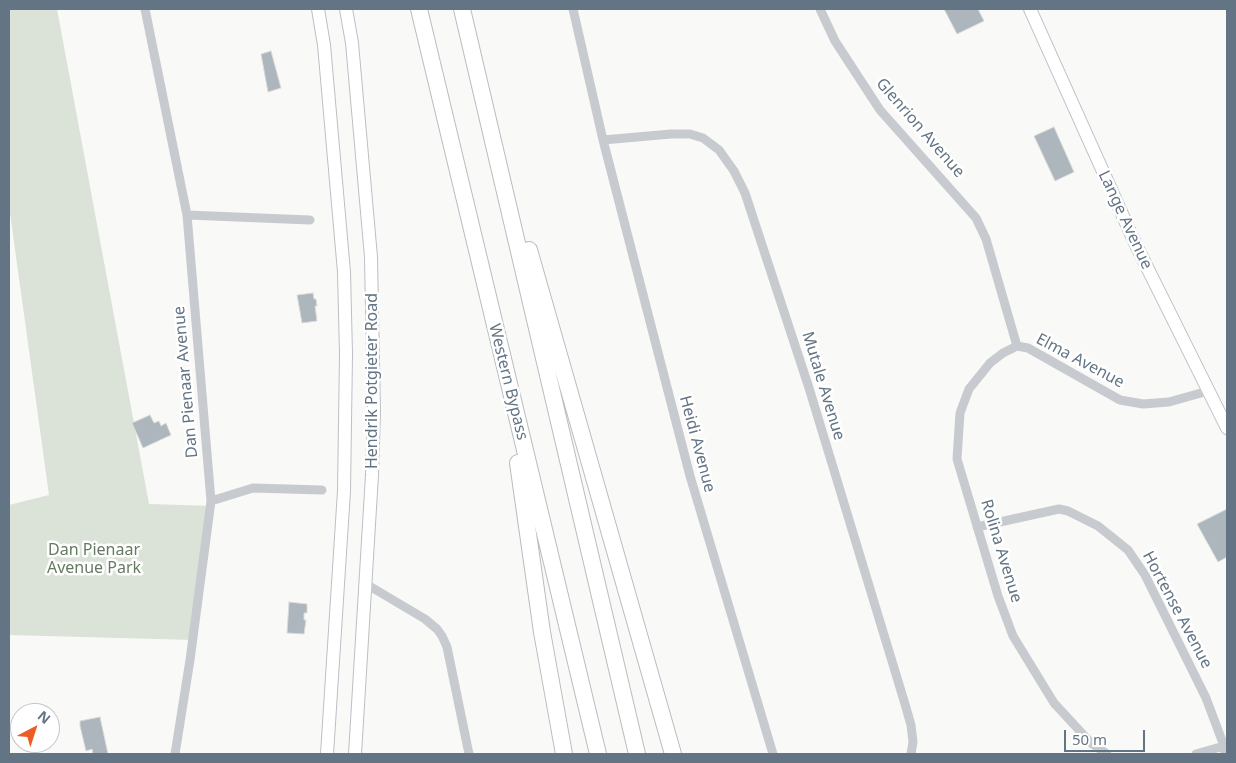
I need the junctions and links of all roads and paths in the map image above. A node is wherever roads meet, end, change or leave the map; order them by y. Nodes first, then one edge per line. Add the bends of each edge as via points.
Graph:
1 (145, 9) edge
2 (318, 9) edge
3 (346, 9) edge
4 (419, 9) edge
5 (462, 9) edge
6 (573, 9) edge
7 (820, 9) edge
8 (1030, 9) edge
9 (479, 80) junction
10 (603, 140) junction
11 (187, 215) junction
12 (310, 220) dead end
13 (986, 239) joint
14 (1018, 346) junction
15 (504, 369) junction
16 (1208, 391) junction
17 (1227, 428) edge
18 (322, 490) dead end
19 (211, 501) junction
20 (977, 526) junction
21 (366, 584) junction
22 (1224, 750) edge
23 (175, 754) edge
24 (327, 754) edge
25 (355, 754) edge
26 (469, 754) edge
27 (564, 754) edge
28 (598, 754) edge
29 (637, 754) edge
30 (673, 754) edge
31 (773, 754) edge
32 (910, 754) edge
33 (1107, 754) edge
34 (1196, 754) edge

1 - 11 street, Dan Pienaar Avenue
2 - 24 main road, Hendrik Potgieter Road via 344,272 346,354 344,491
3 - 21 main road, Hendrik Potgieter Road via 371,258 374,412
4 - 15 highway, Western Bypass
5 - 9 highway
6 - 10 street, Heidi Avenue
7 - 13 street, Glenrion Avenue via 835,41 880,110 968,206
8 - 16 main road, Lange Avenue via 1136,245
9 - 29 highway
9 - 30 highway
10 - 31 street, Heidi Avenue via 690,476
10 - 32 street, Mutale Avenue via 690,134 704,138 719,150 734,171 745,193 809,388 905,704 913,742
11 - 12 street
11 - 19 street, Dan Pienaar Avenue
13 - 14 street, Elma Avenue
14 - 16 street, Elma Avenue via 1028,348 1120,400 1144,404 1169,402
14 - 20 street, Rolina Avenue via 1003,353 979,376 969,390 960,413 957,459
15 - 27 highway via 542,632
15 - 28 highway, Western Bypass
16 - 17 main road, Lange Avenue
18 - 19 street via 253,488
19 - 23 street, Dan Pienaar Avenue
20 - 22 street, Hortense Avenue via 1059,509 1083,518 1119,541 1145,575 1174,631 1206,698
20 - 33 street, Rolina Avenue via 1013,636 1033,672 1076,728
21 - 25 main road, Hendrik Potgieter Road
21 - 26 street via 425,619 442,636
22 - 34 street

